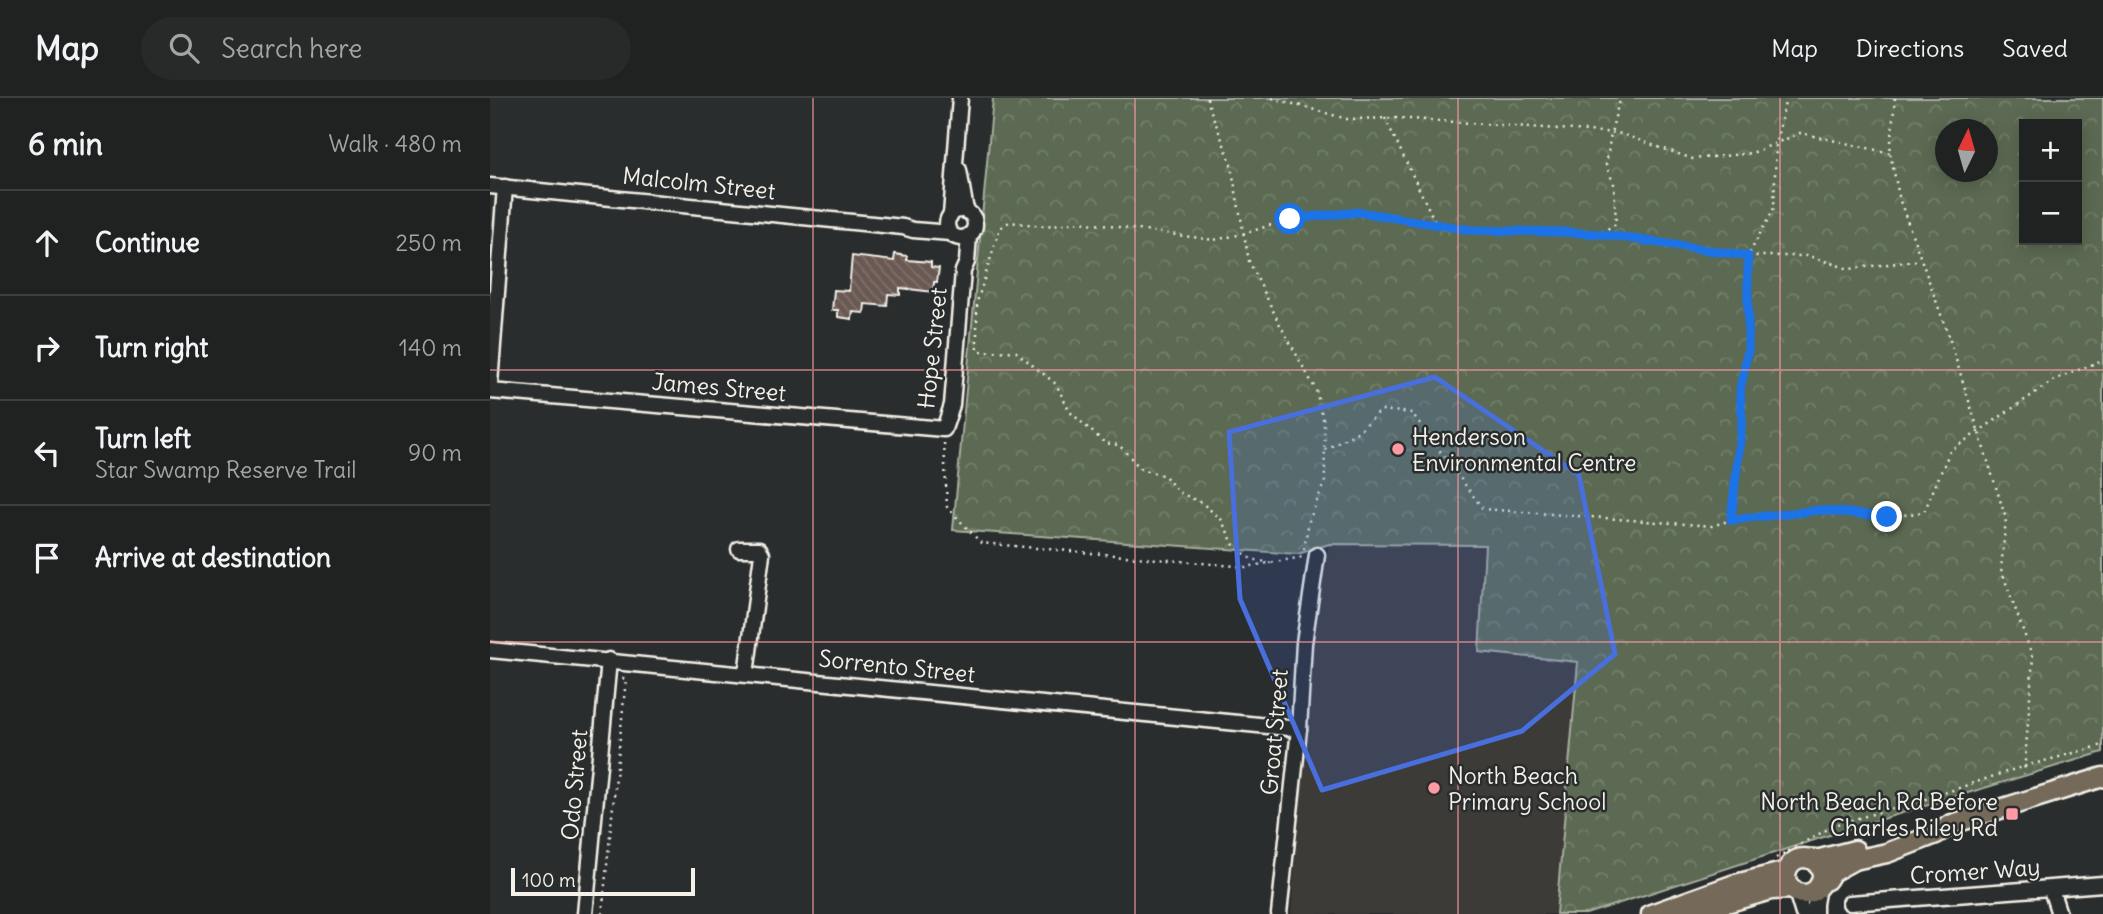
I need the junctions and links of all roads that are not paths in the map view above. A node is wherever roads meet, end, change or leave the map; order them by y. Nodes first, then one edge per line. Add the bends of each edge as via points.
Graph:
1 (960, 98) edge
2 (955, 163) junction
3 (497, 186) edge
4 (965, 211) junction
5 (950, 216) junction
6 (903, 226) junction
7 (958, 235) junction
8 (490, 384) edge
9 (490, 391) edge
10 (944, 429) joint
11 (739, 549) dead end
12 (1317, 555) road end
13 (490, 650) edge
14 (609, 660) junction
15 (746, 674) junction
16 (1299, 729) junction
17 (2103, 777) edge
18 (1952, 824) junction
19 (1810, 859) junction
20 (1787, 871) junction
21 (2103, 884) edge
22 (1819, 885) junction
23 (2051, 889) junction
24 (1795, 890) junction
25 (1850, 903) dead end
26 (585, 914) edge
27 (1279, 914) edge
28 (1651, 914) edge
29 (1688, 914) edge
30 (1803, 914) edge
31 (1815, 914) edge
32 (2059, 914) edge

1 - 2 street
2 - 4 street
2 - 5 street
3 - 6 street, Malcolm Street
3 - 8 street
4 - 5 street
4 - 7 street via 974,227
5 - 6 street, Malcolm Street
5 - 7 street via 947,223
6 - 7 street, Malcolm Street
7 - 10 street, Hope Street via 967,262 952,405
9 - 10 street, James Street
11 - 15 street via 759,549 762,554
12 - 16 street, Groat Street via 1304,643
13 - 14 street, Sorrento Street
14 - 15 street, Sorrento Street
14 - 26 street, Odo Street
15 - 16 street, Sorrento Street
16 - 27 street, Groat Street
17 - 18 main road
18 - 19 main road via 1931,825
18 - 22 main road via 1887,853 1854,860
19 - 20 main road via 1798,859
19 - 22 main road via 1819,866
20 - 24 main road via 1787,881
20 - 28 main road
21 - 23 street, Cromer Way
22 - 24 main road via 1808,893
22 - 31 street
23 - 25 street, Cromer Way
23 - 32 street
24 - 29 main road via 1771,890
24 - 30 street

